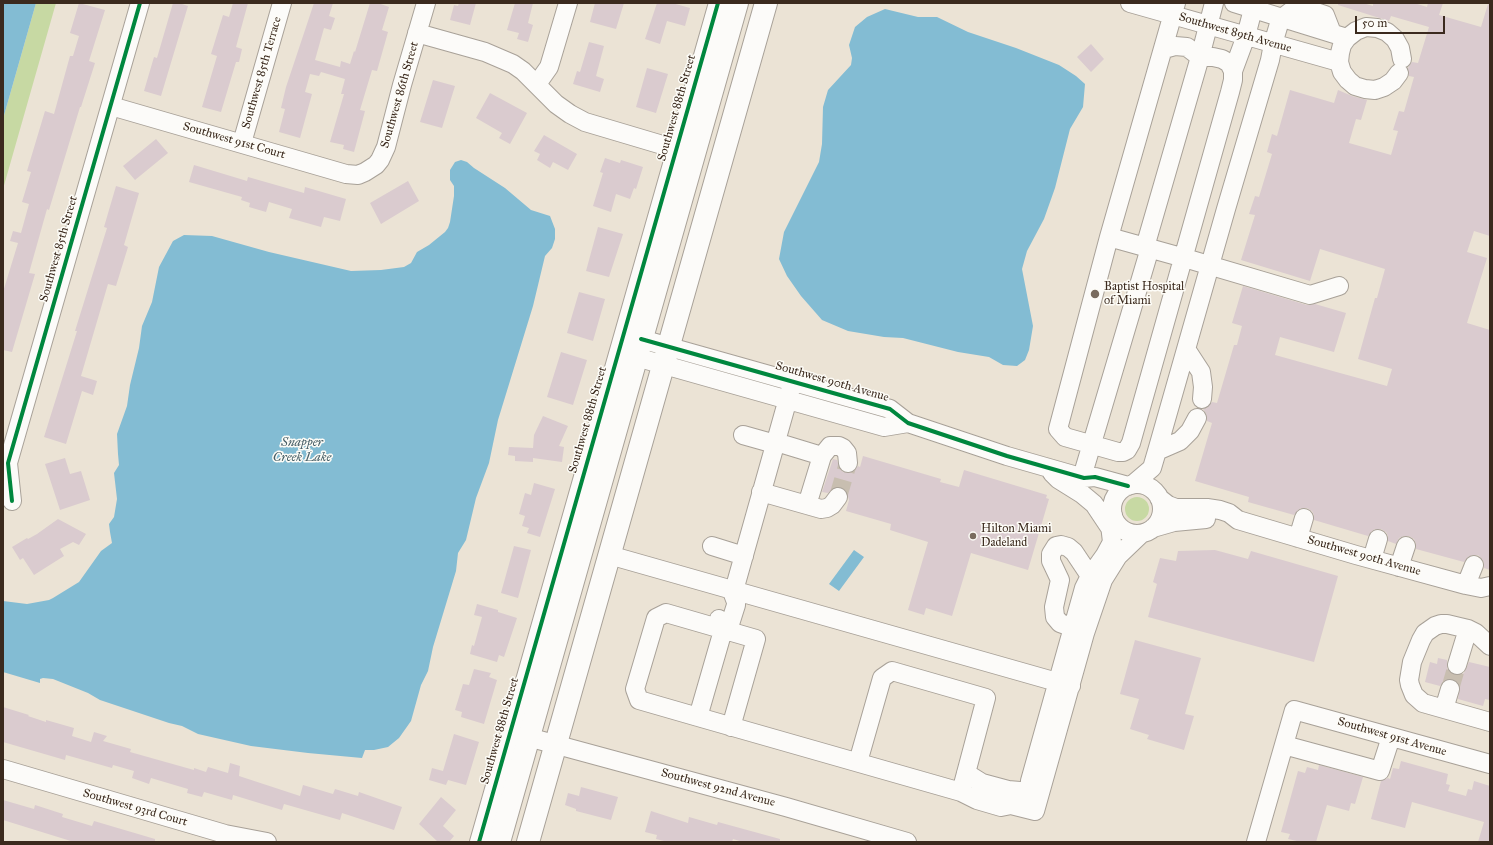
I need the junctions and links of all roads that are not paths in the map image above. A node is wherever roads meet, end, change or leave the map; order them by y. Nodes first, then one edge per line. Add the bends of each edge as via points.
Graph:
1 (140, 3) edge
2 (282, 3) edge
3 (426, 3) edge
4 (568, 3) edge
5 (718, 3) edge
6 (737, 3) edge
7 (766, 3) edge
8 (1130, 3) edge
9 (1214, 3) edge
10 (1234, 3) edge
11 (1175, 9) edge
12 (1253, 9) junction
13 (1281, 17) junction
14 (1208, 25) junction
15 (418, 33) junction
16 (1340, 35) junction
17 (1246, 36) junction
18 (1273, 44) junction
19 (1164, 49) junction
20 (1200, 57) junction
21 (1340, 62) junction
22 (1233, 71) junction
23 (537, 84) junction
24 (111, 106) junction
25 (727, 139) junction
26 (242, 143) junction
27 (685, 151) junction
28 (358, 175) joint
29 (1110, 237) junction
30 (1147, 247) junction
31 (1183, 257) junction
32 (1210, 266) junction
33 (1339, 286) dead end
34 (639, 348) junction
35 (1186, 349) junction
36 (666, 356) junction
37 (793, 382) junction
38 (1202, 399) dead end
39 (788, 400) junction
40 (1197, 418) dead end
41 (908, 423) junction
42 (743, 435) dead end
43 (776, 443) junction
44 (1092, 445) junction
45 (1157, 451) junction
46 (822, 456) junction
47 (848, 463) tunnel mouth
48 (1046, 467) junction
49 (1152, 468) junction
50 (1083, 477) junction
51 (1130, 485) junction
52 (762, 492) junction
53 (1157, 494) junction
54 (838, 497) tunnel mouth
55 (12, 501) dead end
56 (808, 505) junction
57 (1298, 516) dead end
58 (1112, 518) junction
59 (1238, 520) junction
60 (1147, 531) junction
61 (1292, 536) junction
62 (1378, 539) dead end
63 (712, 546) dead end
64 (1406, 546) dead end
65 (609, 555) junction
66 (744, 556) junction
67 (1372, 559) junction
68 (1474, 565) dead end
69 (1399, 567) junction
70 (1096, 578) junction
71 (1466, 585) junction
72 (1490, 586) edge
73 (734, 592) junction
74 (723, 629) junction
75 (1468, 629) junction
76 (1079, 630) junction
77 (1490, 646) edge
78 (1457, 665) tunnel mouth
79 (1064, 684) junction
80 (1450, 689) tunnel mouth
81 (1444, 709) junction
82 (698, 717) junction
83 (1490, 722) edge
84 (731, 726) junction
85 (528, 737) junction
86 (1391, 737) junction
87 (555, 745) junction
88 (1284, 745) junction
89 (858, 762) junction
90 (1490, 764) edge
91 (3, 769) edge
92 (966, 773) junction
93 (1030, 781) junction
94 (961, 792) junction
95 (1023, 808) junction
96 (883, 839) edge
97 (267, 842) edge
98 (479, 842) edge
99 (499, 842) edge
100 (528, 842) edge
101 (907, 842) edge
102 (1256, 842) edge

1 - 24 street, Southwest 85th Street
2 - 26 street, Southwest 85th Terrace
3 - 15 street, Southwest 86th Street
4 - 23 street via 549,67
5 - 27 street, Southwest 88th Street
6 - 27 main road, Southwest 88th Street
7 - 25 main road
8 - 11 street, Southwest 89th Avenue
9 - 14 street
10 - 12 street
11 - 14 street, Southwest 89th Avenue
11 - 19 street
12 - 13 street
12 - 17 street
13 - 16 street
13 - 18 street
14 - 17 street, Southwest 89th Avenue
14 - 20 street
15 - 23 street via 504,60 523,71
15 - 28 street, Southwest 86th Street via 383,154 376,165
16 - 21 street
16 - 21 street via 1366,27 1387,32 1400,48 1400,66 1393,81 1375,90 1365,90 1348,80 1342,72
17 - 18 street, Southwest 89th Avenue
17 - 22 street
18 - 21 street, Southwest 89th Avenue
18 - 32 street
19 - 20 street via 1175,46 1187,47
19 - 29 street
20 - 22 street via 1222,58 1229,63
20 - 30 street
22 - 31 street via 1230,92
23 - 27 street via 556,104 585,122
24 - 26 street, Southwest 91st Court
24 - 55 street, Southwest 85th Street via 8,463
25 - 27 main road via 707,151
25 - 36 main road
26 - 28 street, Southwest 91st Court via 346,174
27 - 34 main road, Southwest 88th Street
27 - 98 street, Southwest 88th Street
29 - 30 street
29 - 44 street via 1058,429 1065,437
30 - 31 street
30 - 44 street
31 - 32 street
31 - 44 street via 1130,447 1118,452
32 - 33 street via 1310,295
32 - 35 street
34 - 36 street, Southwest 90th Avenue
34 - 85 main road, Southwest 88th Street
35 - 38 street via 1201,372
35 - 45 street
36 - 37 street, Southwest 90th Avenue
36 - 39 street, Southwest 90th Avenue
36 - 65 main road
37 - 39 street
37 - 41 street, Southwest 90th Avenue via 890,409
39 - 41 street, Southwest 90th Avenue via 884,427
39 - 43 street
40 - 45 street via 1190,431 1180,441
41 - 48 street, Southwest 90th Avenue
42 - 43 street
43 - 46 street
43 - 52 street
44 - 50 street
45 - 49 street
46 - 47 street via 830,446 839,446 847,453
46 - 56 street
48 - 50 street, Southwest 90th Avenue
48 - 58 street, Southwest 90th Avenue via 1058,479 1094,504 1104,518
49 - 51 street
49 - 53 street
50 - 51 street, Southwest 90th Avenue
50 - 58 street
51 - 53 street via 1140,484
51 - 58 street via 1114,499
52 - 56 street
52 - 66 street
53 - 59 street, Southwest 90th Avenue via 1176,508 1220,510
53 - 60 street via 1162,506 1161,514 1158,522
54 - 56 street via 827,508
57 - 61 street
58 - 60 street via 1123,530 1134,534
58 - 70 street via 1112,539
59 - 60 street, Southwest 90th Avenue via 1226,523 1216,520 1187,520
59 - 61 street, Southwest 90th Avenue
60 - 70 street
61 - 67 street, Southwest 90th Avenue
62 - 67 street
63 - 66 street
64 - 69 street
65 - 73 street
65 - 87 main road
66 - 73 street
67 - 69 street, Southwest 90th Avenue
68 - 71 street
69 - 71 street, Southwest 90th Avenue
70 - 76 street via 1084,588
70 - 76 street via 1068,547 1056,546 1051,554 1051,561 1060,580 1054,607 1055,617 1060,623
71 - 72 street, Southwest 90th Avenue via 1481,588
73 - 74 street via 736,602 732,618 730,624
73 - 79 street
74 - 82 street
74 - 82 street via 666,613 656,618 635,690 639,700
74 - 84 street via 756,639
75 - 77 street
75 - 78 street
75 - 81 street via 1447,624 1430,629 1421,640 1412,662 1410,685 1414,695 1423,703
76 - 79 street
79 - 93 street
79 - 95 street
80 - 81 street
81 - 83 street
82 - 84 street
84 - 89 street
85 - 87 street, Southwest 92nd Avenue
85 - 99 main road, Southwest 88th Street
86 - 88 street via 1380,771
86 - 88 street, Southwest 91st Avenue via 1294,710
86 - 90 street, Southwest 91st Avenue
87 - 96 street, Southwest 92nd Avenue via 778,805
87 - 100 main road
88 - 102 street
89 - 92 street via 882,678 892,671 986,698
89 - 94 street
91 - 97 street, Southwest 93rd Court via 225,834
92 - 93 street via 982,782 1014,792 1022,790
92 - 94 street
93 - 95 street via 1029,793
94 - 95 street via 979,791 1004,798
96 - 101 street, Southwest 92nd Avenue

